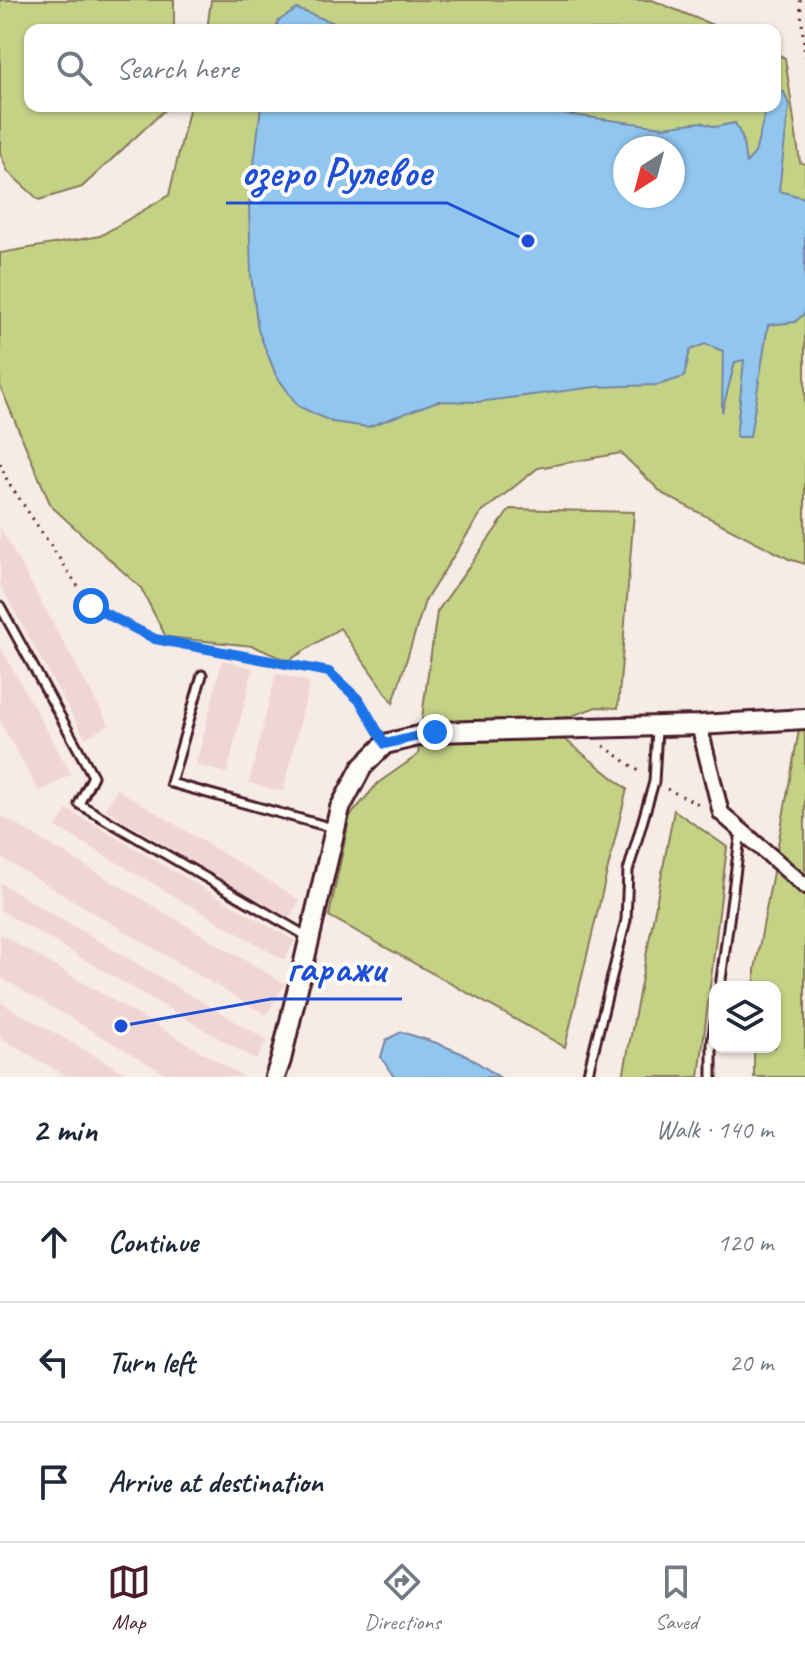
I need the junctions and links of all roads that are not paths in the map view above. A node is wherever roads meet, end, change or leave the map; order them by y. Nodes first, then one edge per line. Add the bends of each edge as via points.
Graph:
1 (0, 606) edge
2 (202, 675) dead end
3 (805, 719) edge
4 (699, 725) junction
5 (657, 727) junction
6 (335, 829) junction
7 (741, 830) junction
8 (805, 886) edge
9 (310, 938) junction
10 (721, 981) edge
11 (712, 1053) edge
12 (275, 1077) edge
13 (587, 1077) edge
14 (712, 1077) edge

1 - 9 lane via 93,776 79,804
2 - 6 lane via 171,783
3 - 4 street
4 - 5 street
4 - 7 street via 721,813
5 - 6 street via 435,732 385,744 362,767
5 - 13 lane via 654,782 628,871 626,920
6 - 9 street
7 - 8 street
7 - 10 lane
9 - 12 street
11 - 14 lane

